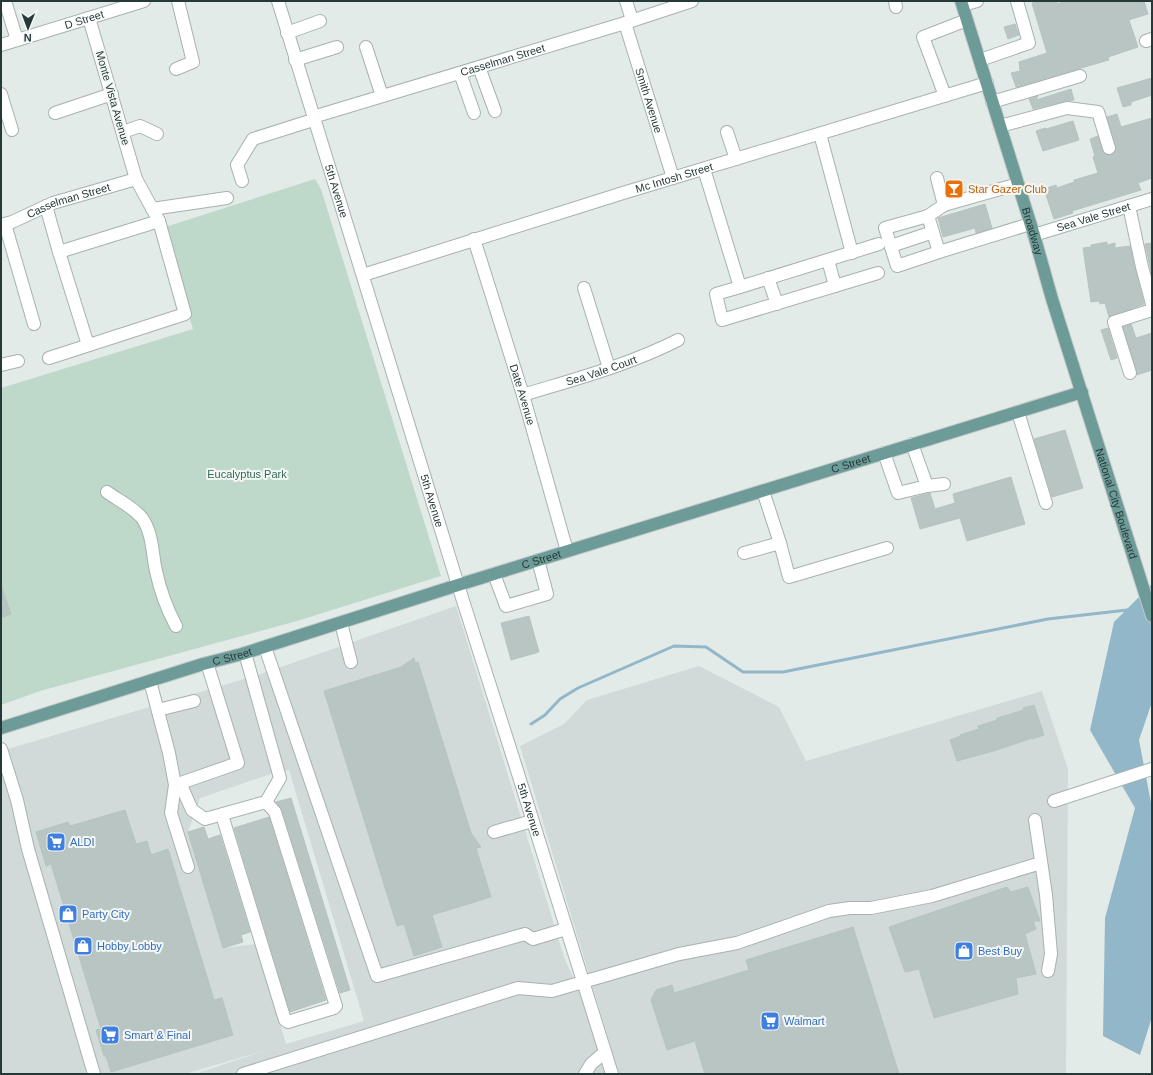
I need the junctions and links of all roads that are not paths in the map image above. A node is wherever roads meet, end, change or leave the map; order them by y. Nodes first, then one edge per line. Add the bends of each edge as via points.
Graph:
1 (5, 1) edge
2 (178, 1) edge
3 (278, 1) edge
4 (627, 1) edge
5 (692, 1) edge
6 (977, 1) edge
7 (1017, 1) edge
8 (140, 2) edge
9 (678, 3) edge
10 (962, 3) edge
11 (89, 18) junction
12 (967, 20) junction
13 (320, 21) dead end
14 (629, 22) junction
15 (287, 34) junction
16 (17, 40) junction
17 (1, 45) edge
18 (337, 47) dead end
19 (366, 47) dead end
20 (295, 60) junction
21 (980, 60) junction
22 (479, 67) junction
23 (176, 69) dead end
24 (460, 72) junction
25 (1080, 76) dead end
26 (987, 83) junction
27 (1, 94) edge
28 (112, 94) junction
29 (382, 96) junction
30 (945, 96) junction
31 (992, 102) junction
32 (494, 111) dead end
33 (55, 113) dead end
34 (474, 113) dead end
35 (313, 119) junction
36 (1000, 126) junction
37 (12, 130) dead end
38 (123, 132) junction
39 (727, 132) dead end
40 (157, 134) dead end
41 (820, 134) junction
42 (1109, 148) dead end
43 (736, 159) junction
44 (704, 168) junction
45 (673, 178) junction
46 (937, 178) dead end
47 (136, 179) junction
48 (242, 182) dead end
49 (1018, 184) junction
50 (227, 198) dead end
51 (1152, 199) edge
52 (944, 205) junction
53 (46, 206) junction
54 (1129, 206) junction
55 (152, 209) junction
56 (928, 216) junction
57 (159, 221) junction
58 (3, 225) edge
59 (1032, 230) junction
60 (933, 232) junction
61 (474, 239) junction
62 (879, 244) dead end
63 (891, 246) junction
64 (59, 252) junction
65 (939, 252) junction
66 (852, 253) junction
67 (828, 260) junction
68 (878, 273) dead end
69 (363, 275) junction
70 (768, 278) junction
71 (835, 286) junction
72 (740, 287) junction
73 (584, 288) dead end
74 (777, 304) junction
75 (1152, 304) edge
76 (1152, 310) edge
77 (34, 324) dead end
78 (678, 340) dead end
79 (88, 345) junction
80 (49, 358) dead end
81 (18, 361) dead end
82 (1, 365) edge
83 (609, 368) junction
84 (1130, 373) dead end
85 (1082, 392) junction
86 (523, 395) junction
87 (1018, 412) junction
88 (912, 444) junction
89 (884, 453) junction
90 (944, 484) dead end
91 (927, 486) junction
92 (763, 490) junction
93 (107, 492) dead end
94 (1046, 503) dead end
95 (780, 543) junction
96 (887, 548) dead end
97 (567, 551) junction
98 (744, 553) dead end
99 (538, 560) junction
100 (494, 574) junction
101 (458, 585) junction
102 (1152, 616) edge
103 (341, 623) junction
104 (176, 626) dead end
105 (265, 647) junction
106 (245, 653) junction
107 (351, 662) dead end
108 (207, 663) junction
109 (150, 681) junction
110 (194, 701) dead end
111 (158, 710) junction
112 (1, 728) edge
113 (1, 749) edge
114 (1152, 769) edge
115 (177, 784) junction
116 (1054, 801) dead end
117 (266, 802) junction
118 (222, 815) junction
119 (1035, 820) dead end
120 (532, 821) junction
121 (494, 832) dead end
122 (1041, 863) junction
123 (188, 868) dead end
124 (566, 929) junction
125 (1048, 971) dead end
126 (583, 982) junction
127 (606, 1052) junction
128 (94, 1074) edge
129 (244, 1074) edge
130 (585, 1074) edge
131 (612, 1074) edge

1 - 16 street
2 - 23 street via 193,62
3 - 15 street, 5th Avenue
4 - 14 street, Smith Avenue
5 - 9 street, Casselman Street
6 - 10 street
7 - 21 street via 1029,43
8 - 11 street, D Street
9 - 14 street, Casselman Street
10 - 12 main road, Broadway
11 - 16 street, D Street
11 - 28 street, Monte Vista Avenue
12 - 21 main road, Broadway
12 - 30 street via 923,37
13 - 15 street
14 - 22 street, Casselman Street
14 - 45 street, Smith Avenue
15 - 20 street, 5th Avenue
16 - 17 street, D Street
18 - 20 street
19 - 29 street
20 - 35 street, 5th Avenue
21 - 26 main road, Broadway
22 - 24 street, Casselman Street
22 - 32 street
24 - 29 street, Casselman Street
24 - 34 street
25 - 31 street
26 - 30 street, Mc Intosh Street
26 - 31 main road, Broadway
27 - 37 street
28 - 33 street
28 - 38 street, Monte Vista Avenue
29 - 35 street, Casselman Street
30 - 41 street, Mc Intosh Street
31 - 36 main road, Broadway
35 - 48 street, Casselman Street via 253,139 237,165
35 - 69 street, 5th Avenue
36 - 42 street via 1067,108 1098,112
36 - 49 main road, Broadway
38 - 40 street via 140,126
38 - 47 street, Monte Vista Avenue
39 - 43 street
41 - 43 street, Mc Intosh Street
41 - 66 street
43 - 44 street, Mc Intosh Street
44 - 45 street, Mc Intosh Street
44 - 72 street
45 - 61 street, Mc Intosh Street
46 - 52 street
47 - 53 street, Casselman Street
47 - 55 street, Monte Vista Avenue
49 - 52 street
49 - 59 main road, Broadway
50 - 55 street
51 - 54 street, Sea Vale Street
52 - 56 street
53 - 58 street, Casselman Street
53 - 64 street
54 - 59 street, Sea Vale Street
54 - 75 street
55 - 57 street, Monte Vista Avenue
56 - 60 street
56 - 63 street via 885,228
57 - 64 street
57 - 79 street, Monte Vista Avenue via 185,314
58 - 77 street
59 - 65 street, Sea Vale Street
59 - 85 main road, Broadway
60 - 63 street
60 - 65 street
61 - 69 street, Mc Intosh Street
61 - 86 street, Date Avenue
62 - 66 street
63 - 65 street, Sea Vale Street via 897,266
64 - 79 street
66 - 67 street
67 - 70 street
67 - 71 street
68 - 71 street
69 - 101 street, 5th Avenue
70 - 72 street
70 - 74 street
71 - 74 street
72 - 74 street via 716,294 722,320
73 - 83 street
76 - 84 street via 1114,322
78 - 83 street, Sea Vale Court
79 - 80 street
81 - 82 street
83 - 86 street, Sea Vale Court
85 - 87 main road, C Street
85 - 102 main road, National City Boulevard
86 - 97 street, Date Avenue
87 - 88 main road, C Street
87 - 94 street
88 - 89 main road, C Street
88 - 91 street
89 - 91 street via 898,493
89 - 92 main road, C Street
90 - 91 street
92 - 95 street
92 - 97 main road, C Street
93 - 104 street via 133,510 148,530 162,593
95 - 96 street via 789,577
95 - 98 street
97 - 99 main road, C Street
99 - 100 main road, C Street
99 - 100 street via 547,594 506,606
100 - 101 main road, C Street
101 - 103 main road, C Street
101 - 120 street, 5th Avenue
103 - 105 main road, C Street
103 - 107 street
105 - 106 main road, C Street
105 - 124 street via 377,976 525,934 533,939
106 - 108 main road, C Street
106 - 117 street via 280,778
108 - 109 main road, C Street
108 - 115 street via 238,763
109 - 111 street
109 - 112 main road, C Street
110 - 111 street
111 - 115 street
113 - 128 street
114 - 116 street
115 - 118 street via 192,810 205,819
115 - 123 street via 172,813
117 - 118 street
117 - 118 street via 275,812 336,1006 288,1022 285,1020
119 - 122 street
120 - 121 street
120 - 124 street, 5th Avenue
122 - 125 street via 1050,954
122 - 126 street via 932,896 871,908 829,911 737,943 679,954
124 - 126 street, 5th Avenue
126 - 127 street, 5th Avenue
126 - 129 street via 552,991 518,988
127 - 130 street via 591,1064
127 - 131 street, 5th Avenue

